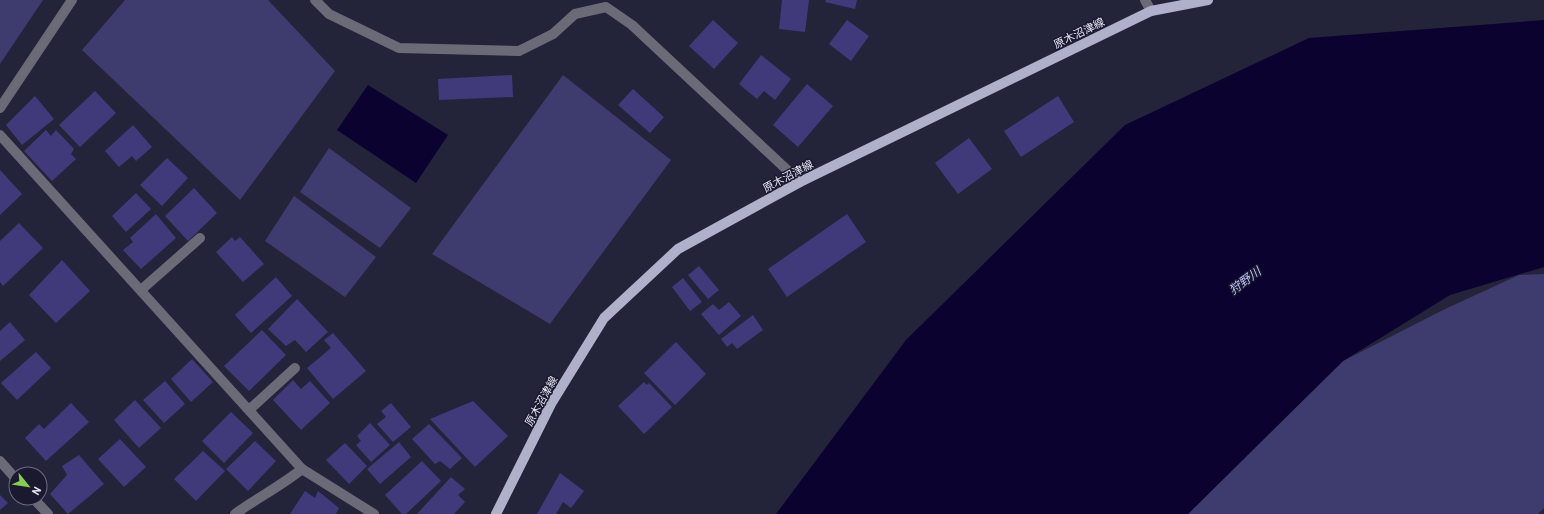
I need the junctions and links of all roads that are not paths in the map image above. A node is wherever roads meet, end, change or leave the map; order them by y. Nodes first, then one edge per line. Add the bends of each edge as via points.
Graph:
1 (72, 0) edge
2 (314, 0) edge
3 (1144, 0) edge
4 (1208, 0) edge
5 (1151, 11) junction
6 (0, 108) edge
7 (0, 135) edge
8 (800, 182) junction
9 (200, 238) dead end
10 (141, 290) junction
11 (295, 368) dead end
12 (249, 410) junction
13 (0, 461) edge
14 (8, 470) edge
15 (302, 470) junction
16 (256, 499) junction
17 (40, 506) edge
18 (48, 514) edge
19 (235, 514) edge
20 (247, 514) edge
21 (374, 514) edge
22 (496, 514) edge

1 - 6 street
2 - 8 street via 329,14 399,48 519,51 553,34 575,14 606,7 632,25
3 - 5 street
4 - 5 main road, 原木沼津線
5 - 8 main road, 原木沼津線
7 - 10 street
8 - 22 main road, 原木沼津線 via 678,249 604,318 551,404
9 - 10 street
10 - 12 street
11 - 12 street
12 - 15 street
13 - 14 street
15 - 16 street
15 - 21 street
16 - 19 street
16 - 20 street
17 - 18 street

